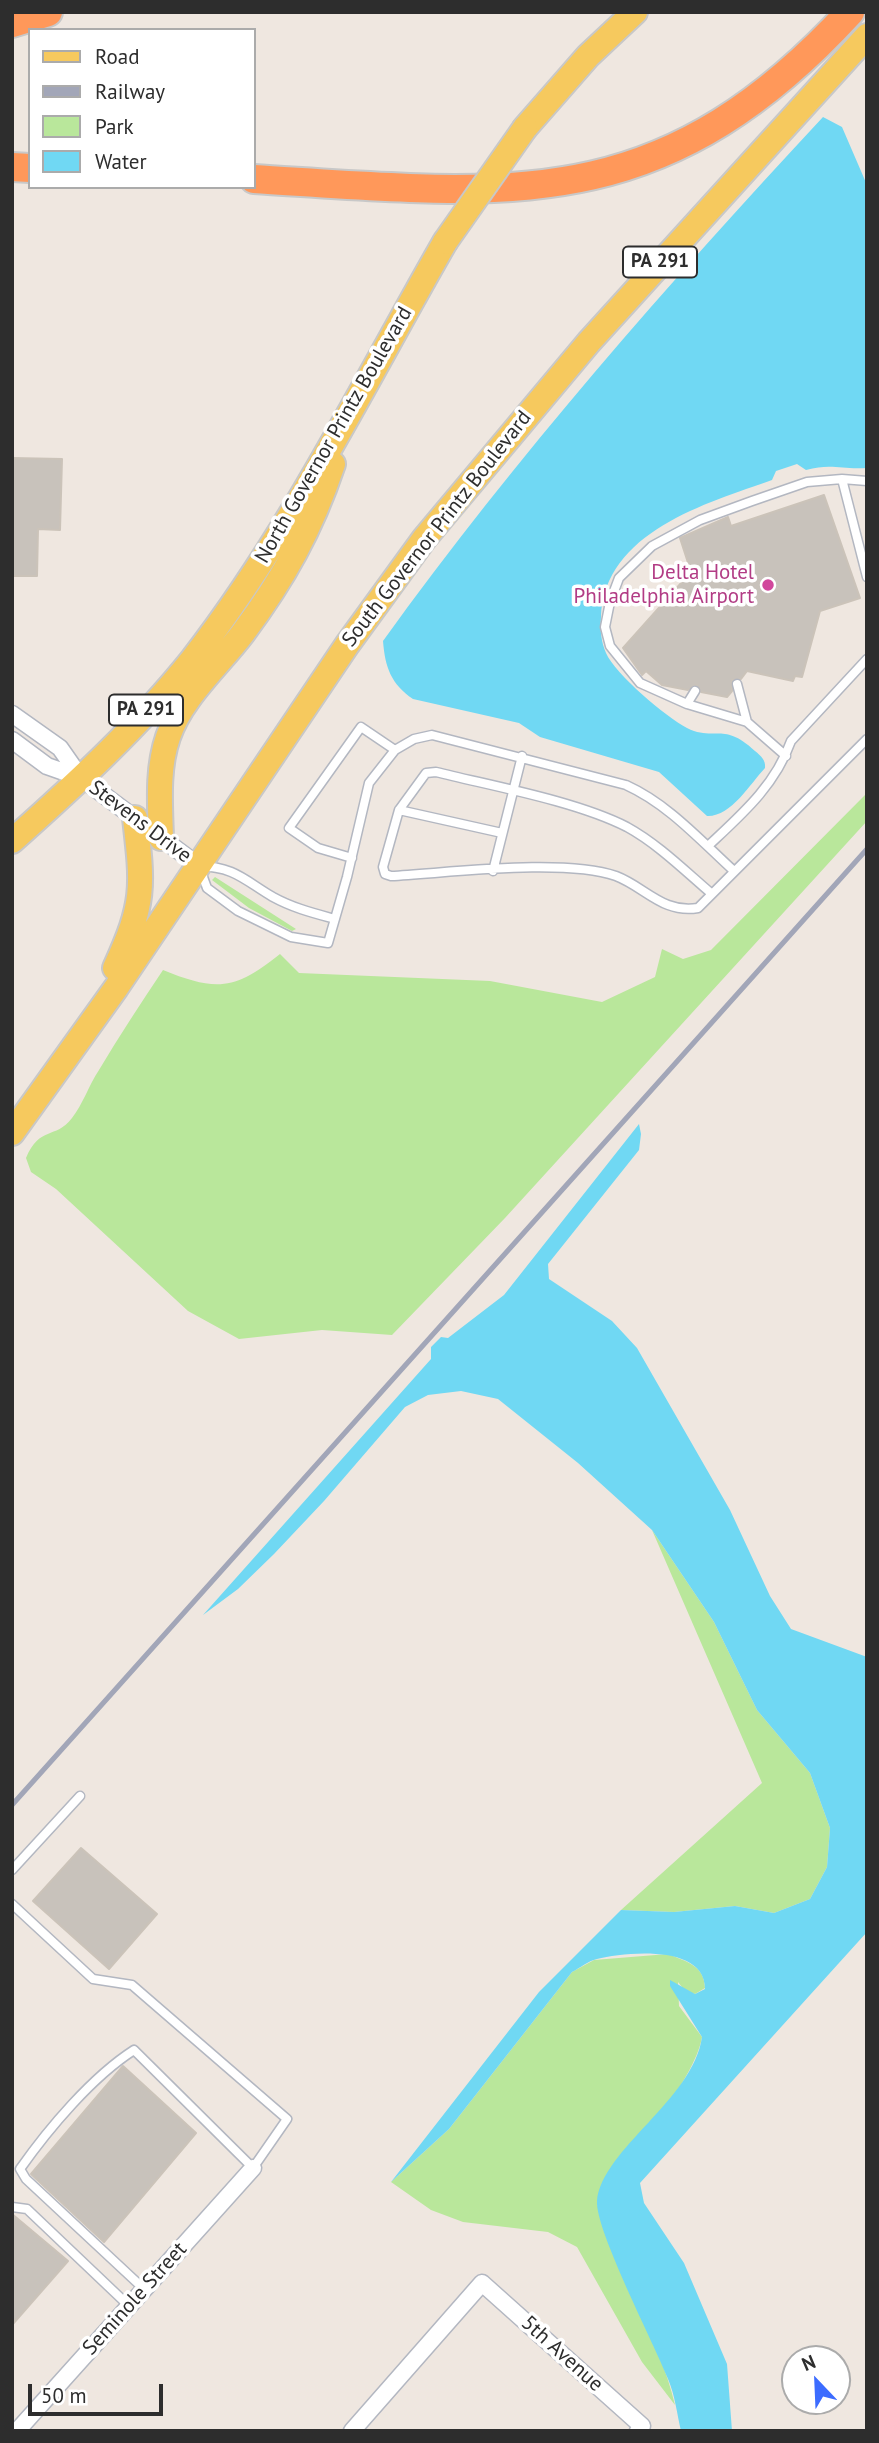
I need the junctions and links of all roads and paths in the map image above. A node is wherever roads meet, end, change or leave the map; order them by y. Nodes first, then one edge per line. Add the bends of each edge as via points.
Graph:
1 (48, 12) edge
2 (635, 12) edge
3 (850, 12) edge
4 (12, 23) edge
5 (867, 36) edge
6 (256, 179) edge
7 (354, 405) junction
8 (842, 480) junction
9 (867, 481) edge
10 (867, 578) edge
11 (867, 659) edge
12 (737, 684) dead end
13 (695, 691) dead end
14 (687, 704) junction
15 (12, 714) edge
16 (747, 722) junction
17 (867, 739) edge
18 (12, 740) edge
19 (395, 750) junction
20 (522, 756) junction
21 (786, 756) junction
22 (81, 778) junction
23 (513, 791) junction
24 (399, 810) junction
25 (135, 818) junction
26 (502, 833) junction
27 (161, 838) junction
28 (12, 841) edge
29 (708, 846) junction
30 (352, 858) junction
31 (199, 866) junction
32 (493, 871) junction
33 (734, 871) junction
34 (712, 894) junction
35 (335, 919) junction
36 (87, 1029) junction
37 (12, 1133) edge
38 (80, 1796) dead end
39 (12, 1870) edge
40 (12, 1904) edge
41 (253, 2168) junction
42 (12, 2207) edge
43 (144, 2289) junction
44 (130, 2306) junction
45 (640, 2428) edge
46 (17, 2431) edge
47 (352, 2431) edge

1 - 4 highway
2 - 7 main road, North Governor Printz Boulevard / PA 291, bridge via 588,56 526,128 445,242
3 - 6 highway via 796,68 742,110 681,146 603,175 544,186 462,190
5 - 31 main road, South Governor Printz Boulevard / PA 291 via 490,458 361,625
7 - 22 main road, North Governor Printz Boulevard / PA 291 via 276,539 192,660
7 - 27 main road via 314,517 291,563 171,729 160,778
8 - 9 lane
8 - 10 lane
8 - 14 lane via 807,482 700,520 652,546 619,578 605,627 610,646 640,683
11 - 21 lane via 791,741
12 - 16 lane
13 - 14 lane
14 - 16 lane
15 - 22 street, Stevens Drive via 60,748
16 - 21 lane
17 - 33 lane
18 - 22 street, Stevens Drive via 47,766
19 - 20 lane via 432,735
19 - 30 lane via 369,783
19 - 30 lane via 361,727 289,828 318,848
20 - 23 lane
20 - 29 lane via 643,792
21 - 29 lane via 761,796
22 - 25 street, Stevens Drive
22 - 28 main road, North Governor Printz Boulevard / PA 291
23 - 24 lane via 426,773
23 - 26 lane
23 - 34 lane via 626,827
24 - 26 lane
24 - 32 lane via 385,874
25 - 27 street, Stevens Drive
25 - 36 main road via 141,902
26 - 32 lane
27 - 31 street, Stevens Drive
29 - 33 lane
30 - 35 lane
31 - 35 lane via 225,867 301,910
31 - 35 lane via 206,888 238,911 290,937 328,943
31 - 36 main road, South Governor Printz Boulevard / PA 291
32 - 34 lane via 531,868 617,877 684,911 698,908
33 - 34 lane
36 - 37 main road, South Governor Printz Boulevard / PA 291
38 - 39 lane
40 - 41 lane via 93,1979 132,1984 287,2119
41 - 43 street, Seminole Street
41 - 43 lane via 134,2050 41,2139 20,2169 26,2179
42 - 44 lane via 27,2209
43 - 44 street, Seminole Street
44 - 46 street, Seminole Street
45 - 47 street, 5th Avenue via 482,2283

